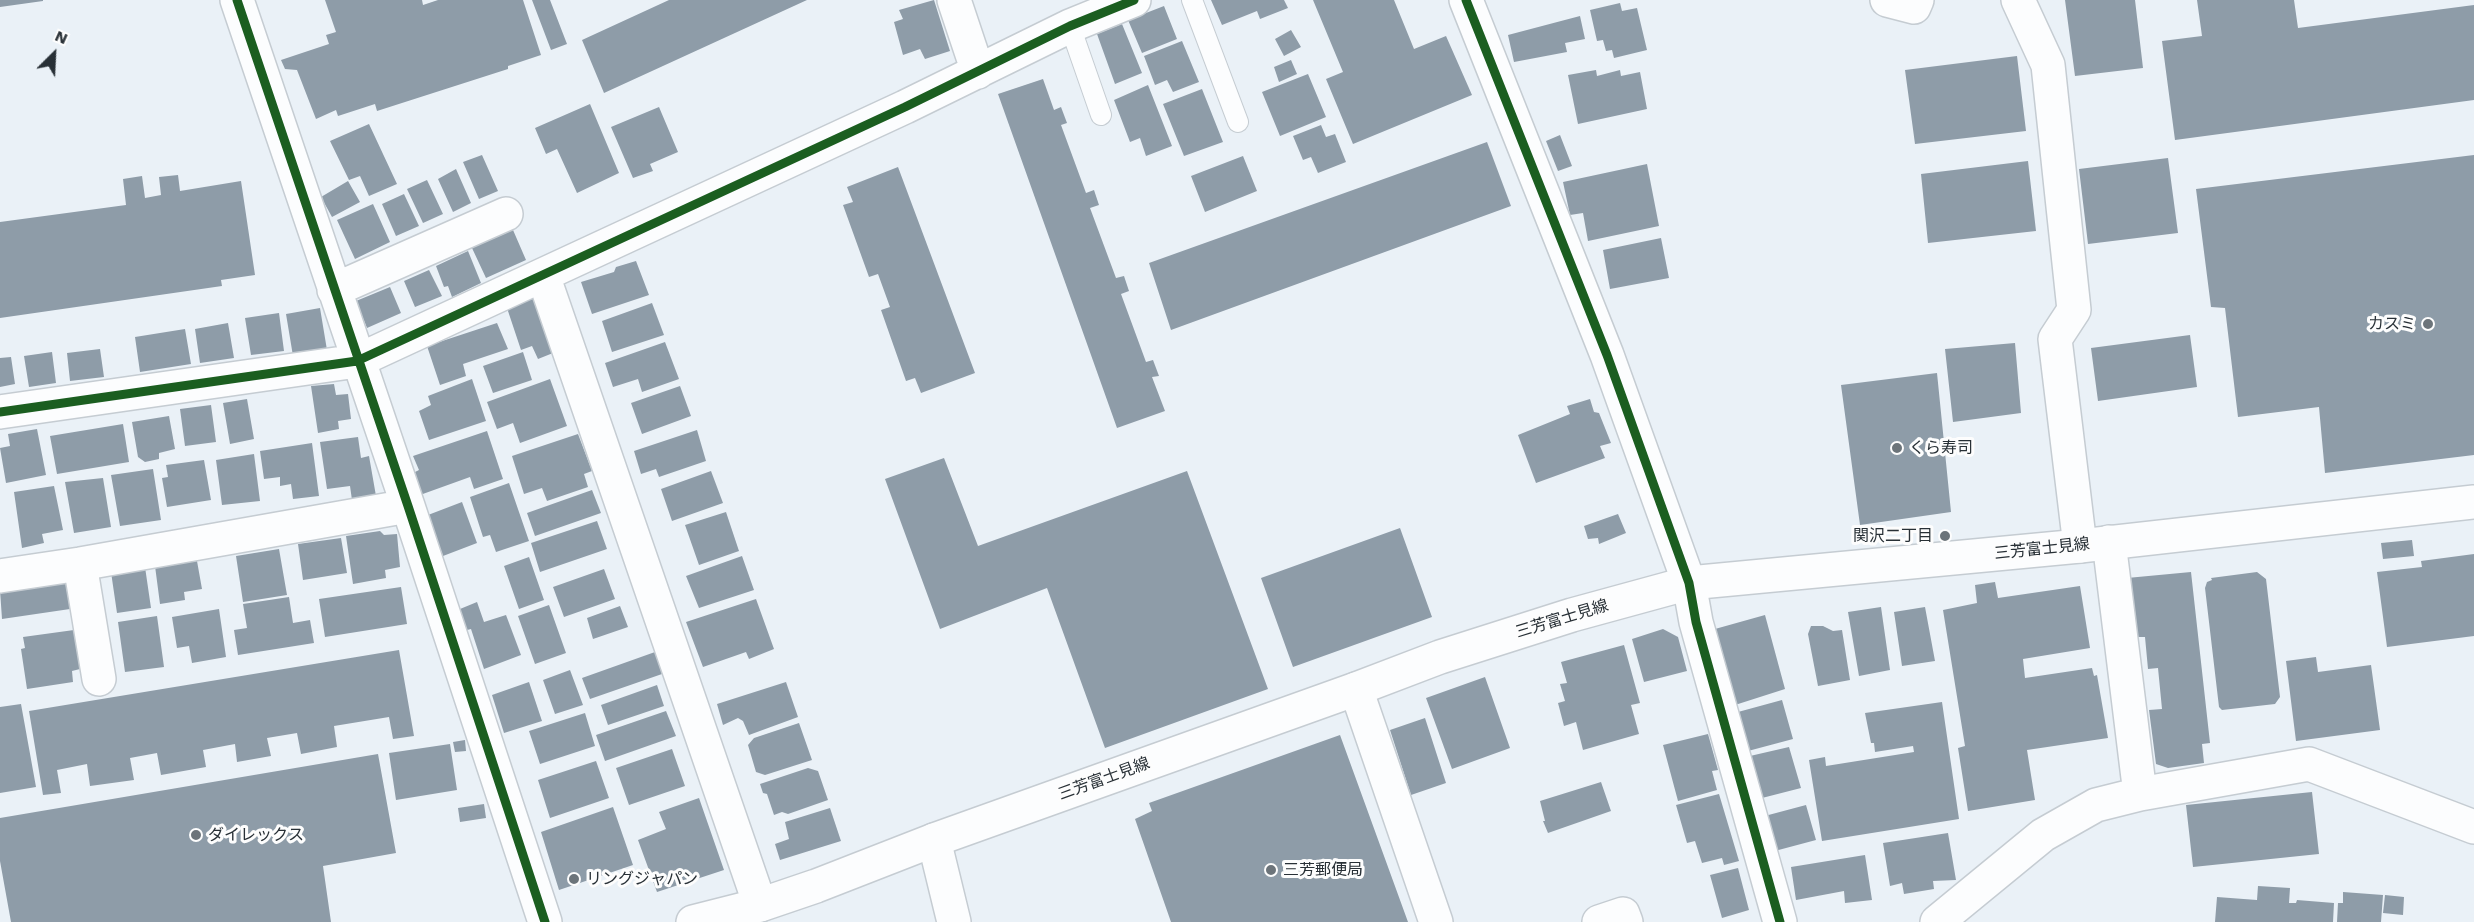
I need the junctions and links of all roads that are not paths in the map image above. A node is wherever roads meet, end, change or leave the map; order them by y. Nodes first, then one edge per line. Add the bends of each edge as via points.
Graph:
1 (237, 0) edge
2 (954, 0) edge
3 (1134, 0) edge
4 (1192, 0) edge
5 (1466, 0) edge
6 (1887, 0) edge
7 (1917, 0) edge
8 (2018, 0) edge
9 (1070, 26) junction
10 (978, 72) junction
11 (1101, 115) dead end
12 (1239, 123) dead end
13 (506, 214) dead end
14 (543, 275) junction
15 (334, 290) junction
16 (357, 361) junction
17 (0, 412) edge
18 (2474, 502) edge
19 (408, 506) junction
20 (2094, 544) junction
21 (80, 564) junction
22 (0, 576) edge
23 (1689, 583) junction
24 (99, 679) dead end
25 (1356, 690) junction
26 (2140, 794) junction
27 (2474, 827) edge
28 (934, 840) junction
29 (760, 905) junction
30 (545, 922) edge
31 (693, 922) edge
32 (954, 922) edge
33 (1436, 922) edge
34 (1599, 922) edge
35 (1626, 922) edge
36 (1780, 922) edge
37 (1937, 922) edge

1 - 15 street
2 - 10 street
3 - 9 street
4 - 12 lane
5 - 23 street via 1607,356
6 - 7 street via 1914,7
8 - 20 street via 2048,65 2074,310 2055,339
9 - 10 street
9 - 11 lane
10 - 14 street
13 - 15 street
14 - 16 street
14 - 29 street
15 - 16 street
16 - 17 street
16 - 19 street
18 - 20 street, 三芳富士見線
19 - 21 street
19 - 30 street
20 - 23 street, 三芳富士見線
20 - 26 street
21 - 22 street
21 - 24 street
23 - 25 street, 三芳富士見線 via 1561,618 1440,657
23 - 36 street via 1696,622
25 - 28 street, 三芳富士見線
25 - 33 street
26 - 27 street via 2309,764
26 - 37 street via 2096,805 2043,835
28 - 29 street, 三芳富士見線
28 - 32 street
29 - 31 street, 三芳富士見線
34 - 35 street via 1623,914

